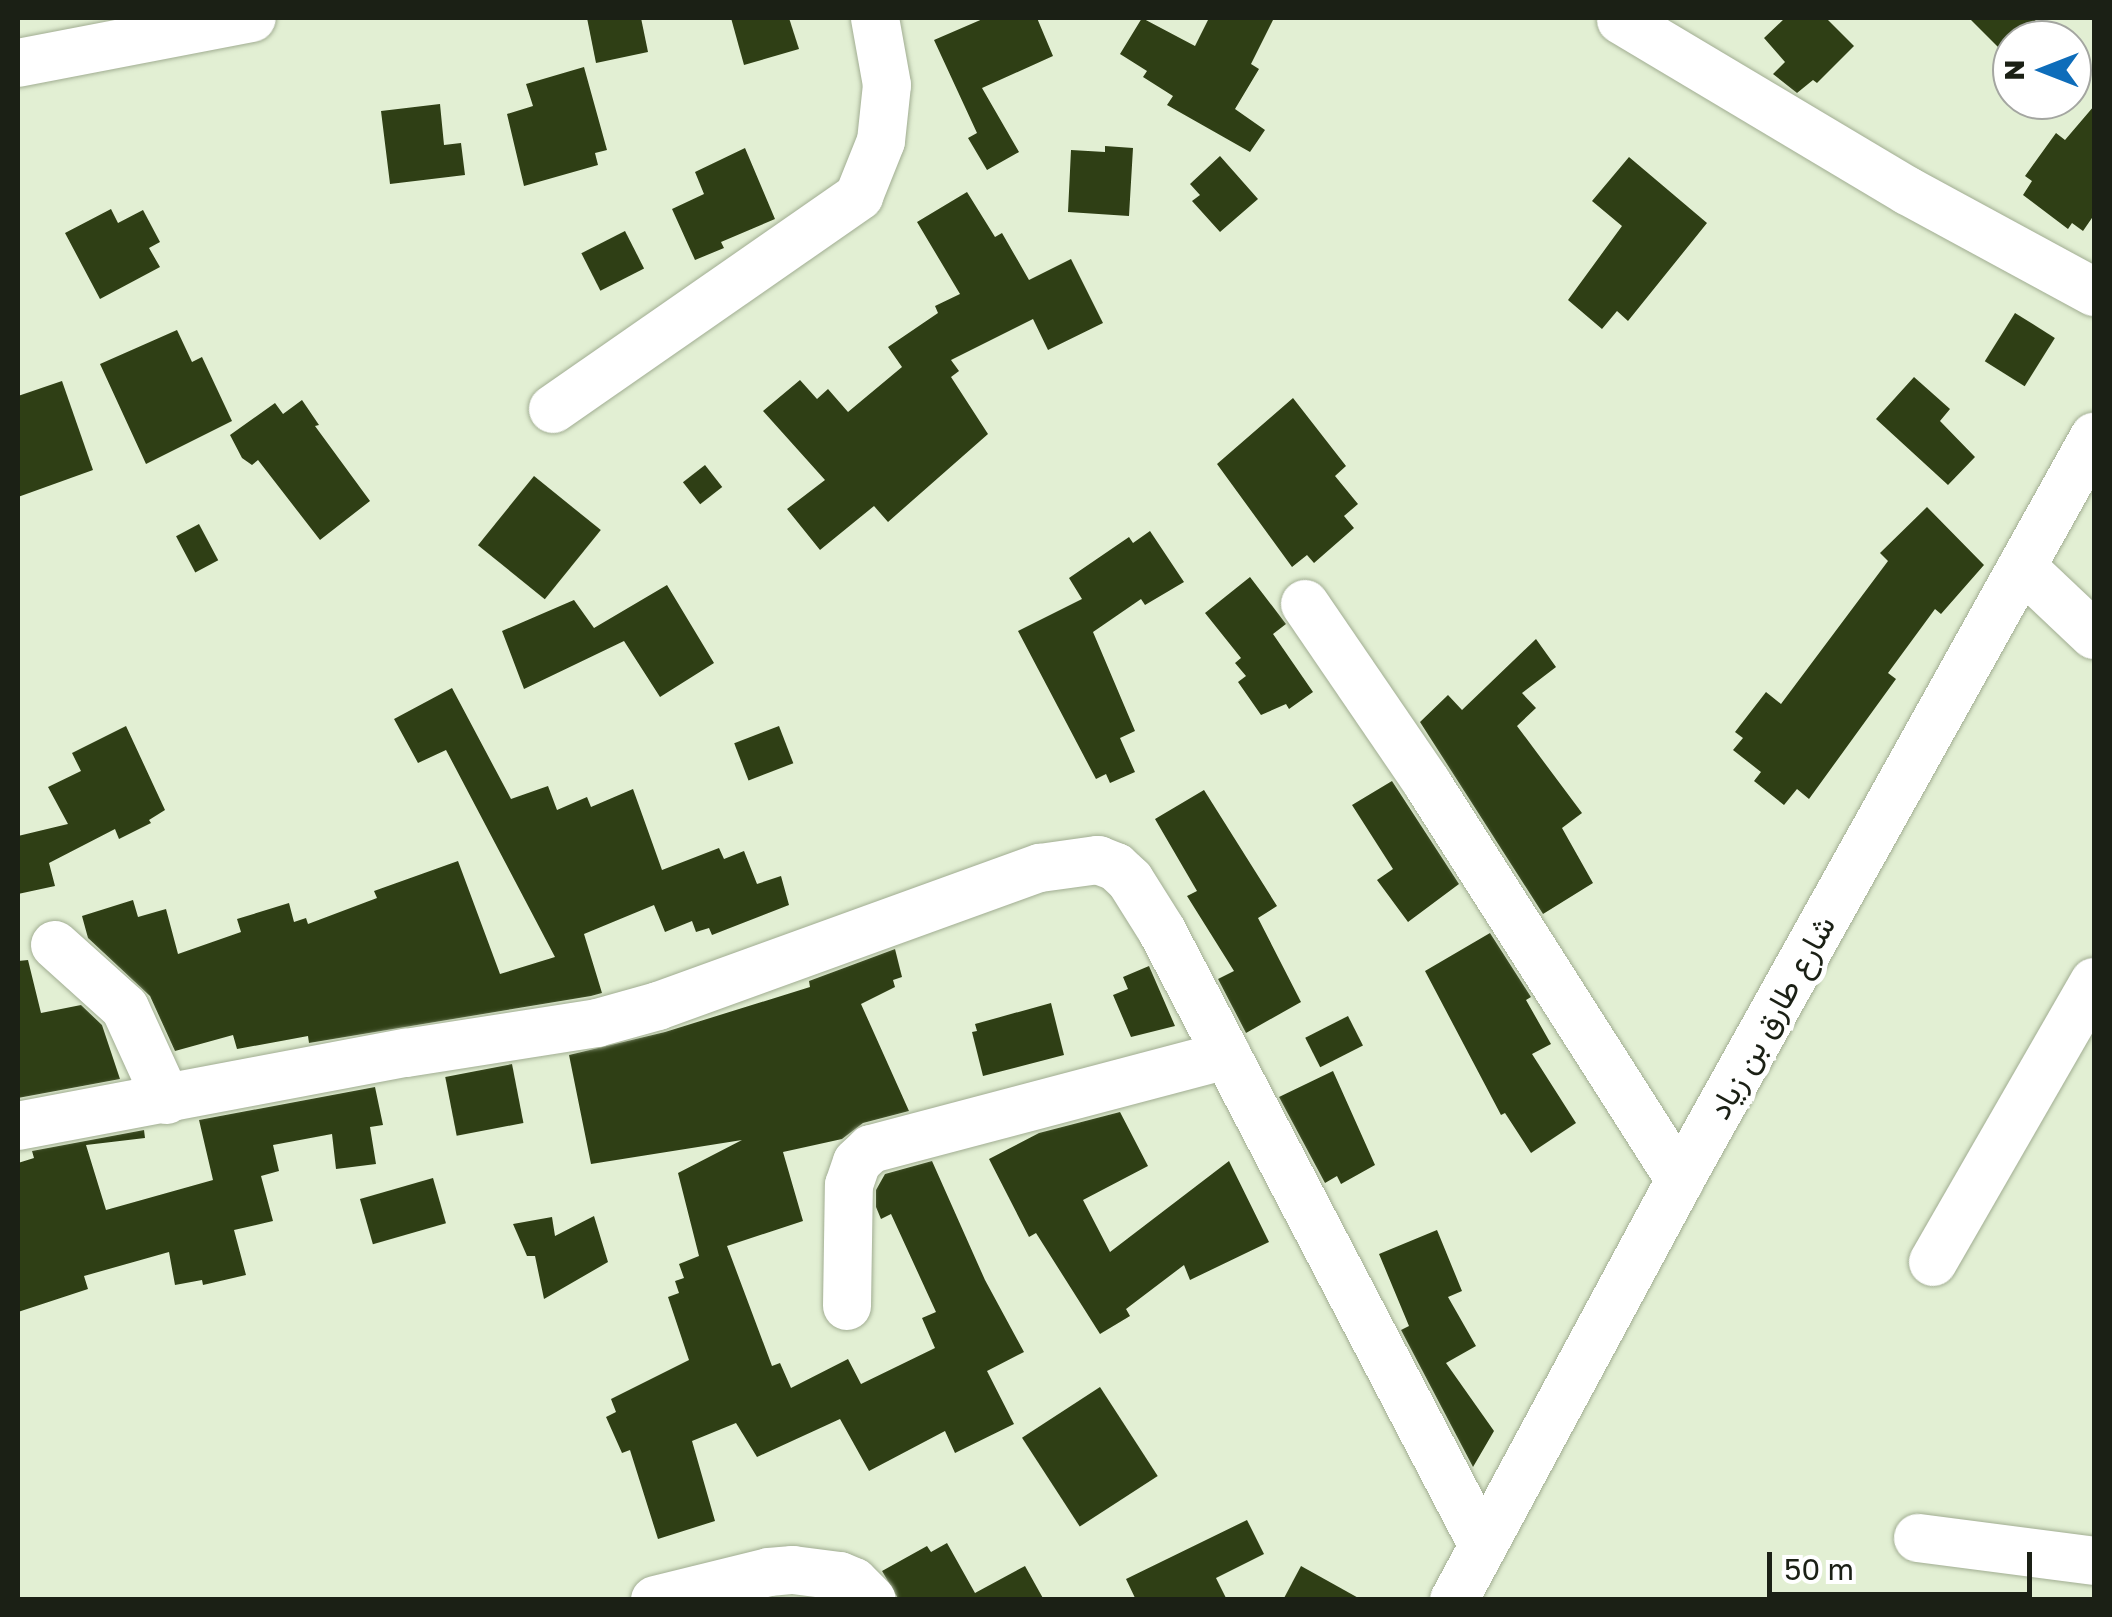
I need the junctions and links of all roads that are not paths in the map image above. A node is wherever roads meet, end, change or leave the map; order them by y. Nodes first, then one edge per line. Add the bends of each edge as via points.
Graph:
1 (252, 18) edge
2 (875, 18) edge
3 (1621, 20) edge
4 (18, 63) edge
5 (2094, 292) edge
6 (553, 409) dead end
7 (2094, 437) edge
8 (2022, 567) junction
9 (1305, 604) dead end
10 (2094, 634) edge
11 (55, 945) dead end
12 (2094, 982) edge
13 (1227, 1055) junction
14 (167, 1100) junction
15 (18, 1126) edge
16 (1680, 1180) junction
17 (1933, 1262) dead end
18 (847, 1306) dead end
19 (1918, 1538) dead end
20 (1482, 1544) junction
21 (2094, 1560) edge
22 (654, 1600) edge
23 (872, 1600) edge
24 (1454, 1600) edge

1 - 4 street
2 - 6 street via 887,85 881,141 859,196
3 - 5 street via 1908,191
7 - 8 street, شارع طارق بن زياد
8 - 10 street
8 - 16 street, شارع طارق بن زياد
9 - 16 street
11 - 14 street via 125,1008
12 - 17 street
13 - 14 street via 1130,880 1098,860 1075,860 612,1018
13 - 18 street via 871,1148 849,1185
13 - 20 street
14 - 15 street
16 - 20 street, شارع طارق بن زياد
19 - 21 street
20 - 24 street, شارع طارق بن زياد
22 - 23 street via 768,1572 818,1570 854,1582

